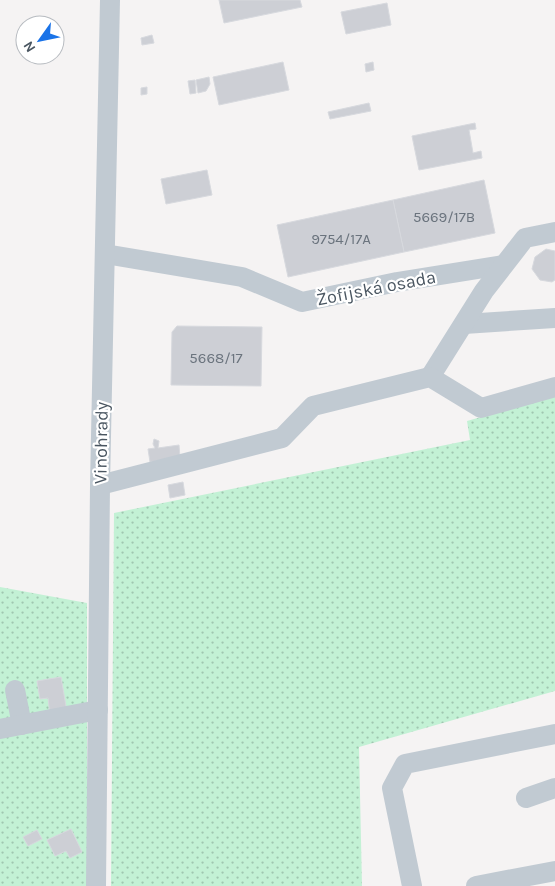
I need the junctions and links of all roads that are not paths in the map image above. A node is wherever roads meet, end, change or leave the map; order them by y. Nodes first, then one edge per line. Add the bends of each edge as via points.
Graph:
1 (110, 0) edge
2 (555, 232) edge
3 (105, 254) junction
4 (503, 265) junction
5 (555, 318) edge
6 (464, 324) junction
7 (430, 377) junction
8 (555, 388) edge
9 (100, 485) junction
10 (16, 690) dead end
11 (98, 710) junction
12 (22, 725) junction
13 (0, 729) edge
14 (555, 734) edge
15 (555, 788) edge
16 (526, 798) dead end
17 (555, 871) edge
18 (96, 886) edge
19 (412, 886) edge
20 (476, 886) edge

1 - 3 street, Vinohrady
2 - 4 street via 526,238
3 - 4 street, Žofijská osada via 242,277 302,302
3 - 9 street, Vinohrady
4 - 6 street
5 - 6 street
6 - 7 street
7 - 8 street via 481,408
7 - 9 street via 313,406 282,438
9 - 11 street, Vinohrady
10 - 12 street
11 - 12 street
11 - 18 street, Vinohrady
12 - 13 street
14 - 19 street via 405,764 392,788
15 - 16 street
17 - 20 street

